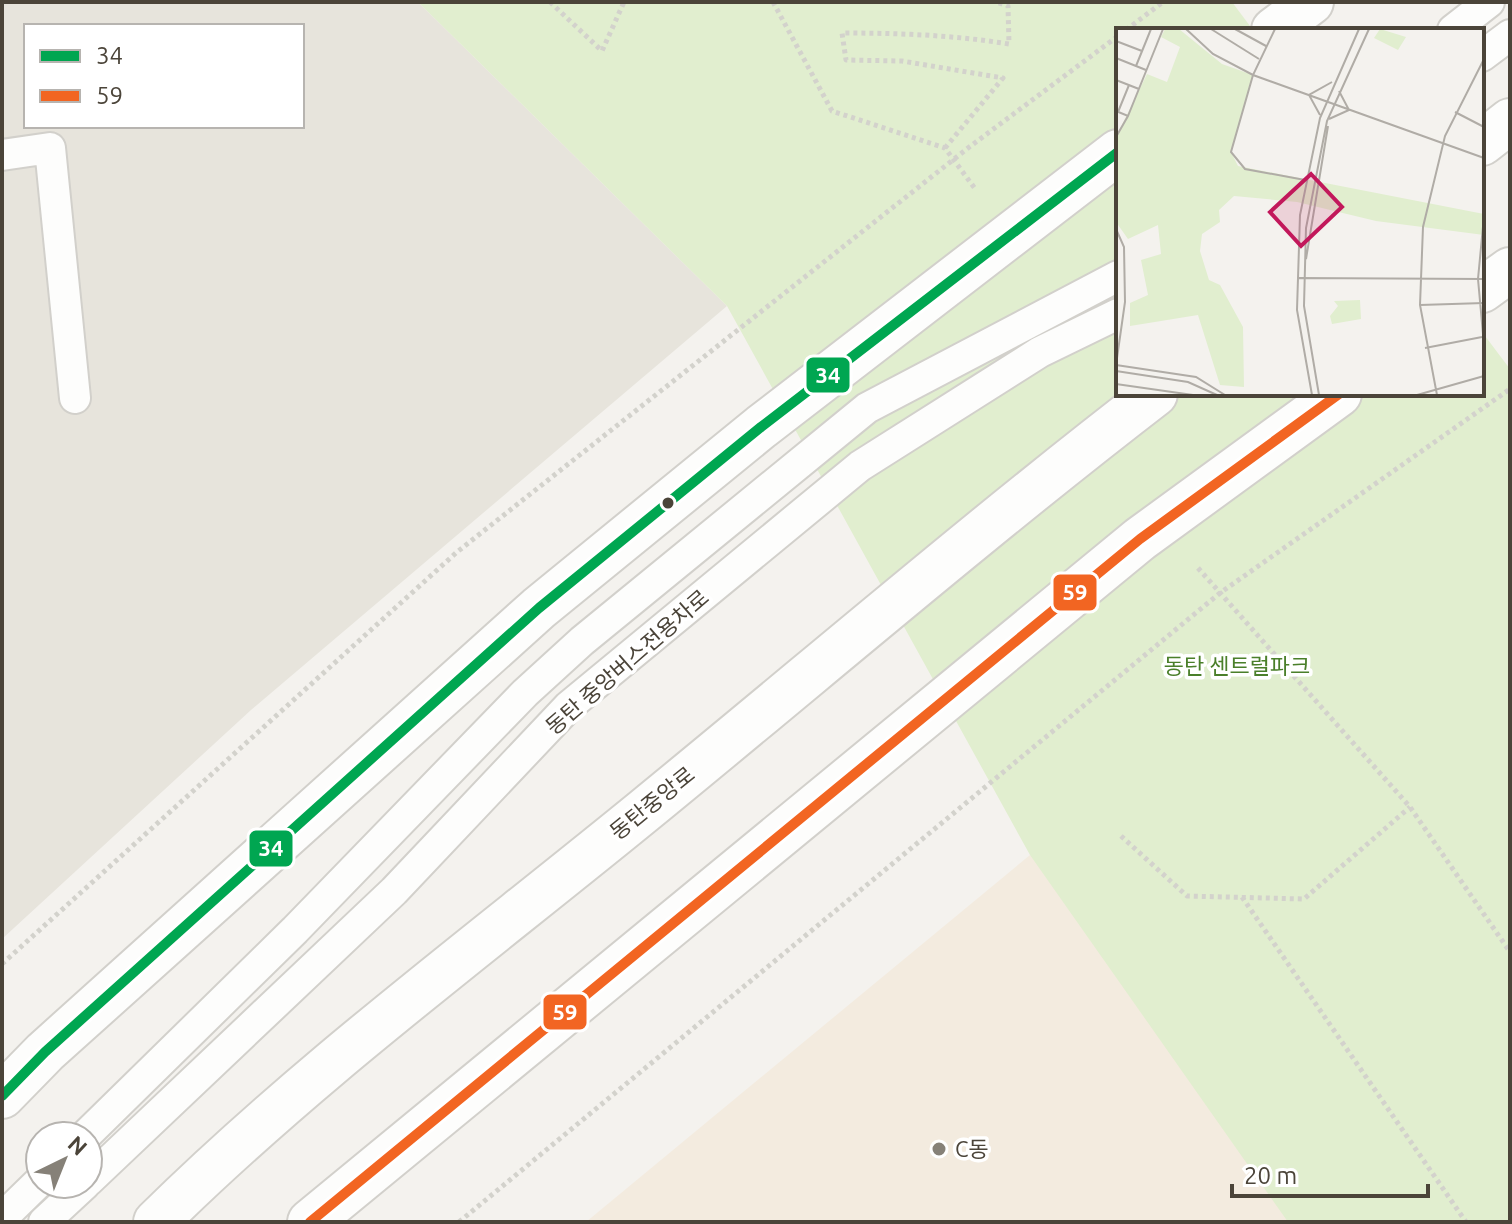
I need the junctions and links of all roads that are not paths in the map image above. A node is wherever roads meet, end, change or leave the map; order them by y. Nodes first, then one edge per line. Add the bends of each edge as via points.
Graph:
1 (1489, 2) edge
2 (1456, 28) edge
3 (1510, 35) edge
4 (1484, 54) edge
5 (1510, 121) edge
6 (1484, 141) edge
7 (1116, 154) edge
8 (2, 155) edge
9 (1510, 270) edge
10 (1116, 277) edge
11 (1484, 289) edge
12 (1116, 315) edge
13 (1152, 396) edge
14 (1336, 396) edge
15 (75, 398) dead end
16 (2, 1096) edge
17 (101, 1120) edge
18 (104, 1165) edge
19 (24, 1197) edge
20 (67, 1200) edge
21 (2, 1218) edge
22 (44, 1222) edge
23 (156, 1222) edge
24 (310, 1222) edge

1 - 2 lane
3 - 4 lane
5 - 6 street
7 - 16 street via 761,427 539,608
8 - 15 lane via 50,148
9 - 11 street
10 - 17 lane, 동탄 중앙버스전용차로 via 867,408 582,641
12 - 18 lane, 동탄 중앙버스전용차로 via 1040,352 860,466 569,706 373,912
13 - 23 street, 동탄중앙로 via 298,1091
14 - 24 street via 1140,539
19 - 21 lane
20 - 22 lane, 동탄 중앙버스전용차로

